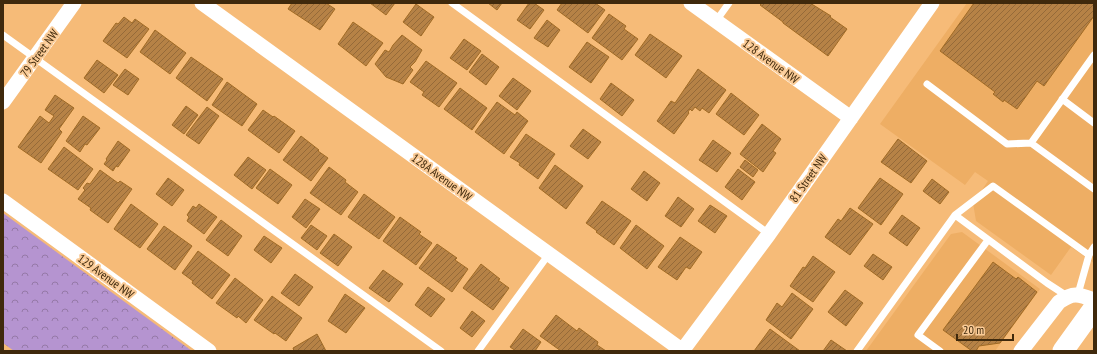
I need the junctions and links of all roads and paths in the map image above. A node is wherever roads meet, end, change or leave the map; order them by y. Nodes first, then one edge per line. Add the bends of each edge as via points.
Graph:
1 (74, 3) edge
2 (202, 3) edge
3 (452, 3) edge
4 (691, 3) edge
5 (729, 3) edge
6 (932, 3) edge
7 (716, 21) junction
8 (3, 35) edge
9 (36, 58) junction
10 (1093, 59) edge
11 (927, 84) dead end
12 (1062, 99) junction
13 (3, 102) edge
14 (850, 118) junction
15 (1094, 123) edge
16 (1031, 143) junction
17 (1094, 188) edge
18 (3, 201) edge
19 (955, 215) junction
20 (770, 234) junction
21 (988, 240) junction
22 (1094, 247) edge
23 (549, 254) junction
24 (1089, 255) junction
25 (1073, 295) junction
26 (1094, 300) edge
27 (1094, 308) edge
28 (209, 351) edge
29 (442, 351) edge
30 (478, 351) edge
31 (682, 351) edge
32 (856, 351) edge
33 (940, 351) edge
34 (1021, 351) edge
35 (1063, 351) edge

1 - 9 street, 79 Street NW
2 - 23 street, 128A Avenue NW
3 - 20 lane
4 - 7 street, 128 Avenue NW
5 - 7 lane
6 - 14 street, 81 Street NW
7 - 14 street, 128 Avenue NW
8 - 9 lane
9 - 13 street, 79 Street NW
9 - 29 lane
10 - 12 lane
11 - 16 lane via 1007,144
12 - 15 lane
12 - 16 lane
14 - 20 street, 81 Street NW
16 - 17 lane
18 - 28 street, 129 Avenue NW
19 - 21 lane
19 - 24 lane via 993,186
19 - 32 lane
20 - 31 street, 81 Street NW
21 - 25 lane via 1047,284
21 - 33 lane via 918,335
22 - 24 lane
23 - 30 lane
23 - 31 street, 128A Avenue NW
24 - 25 lane
25 - 26 street
25 - 34 street via 1059,302
27 - 35 main road

